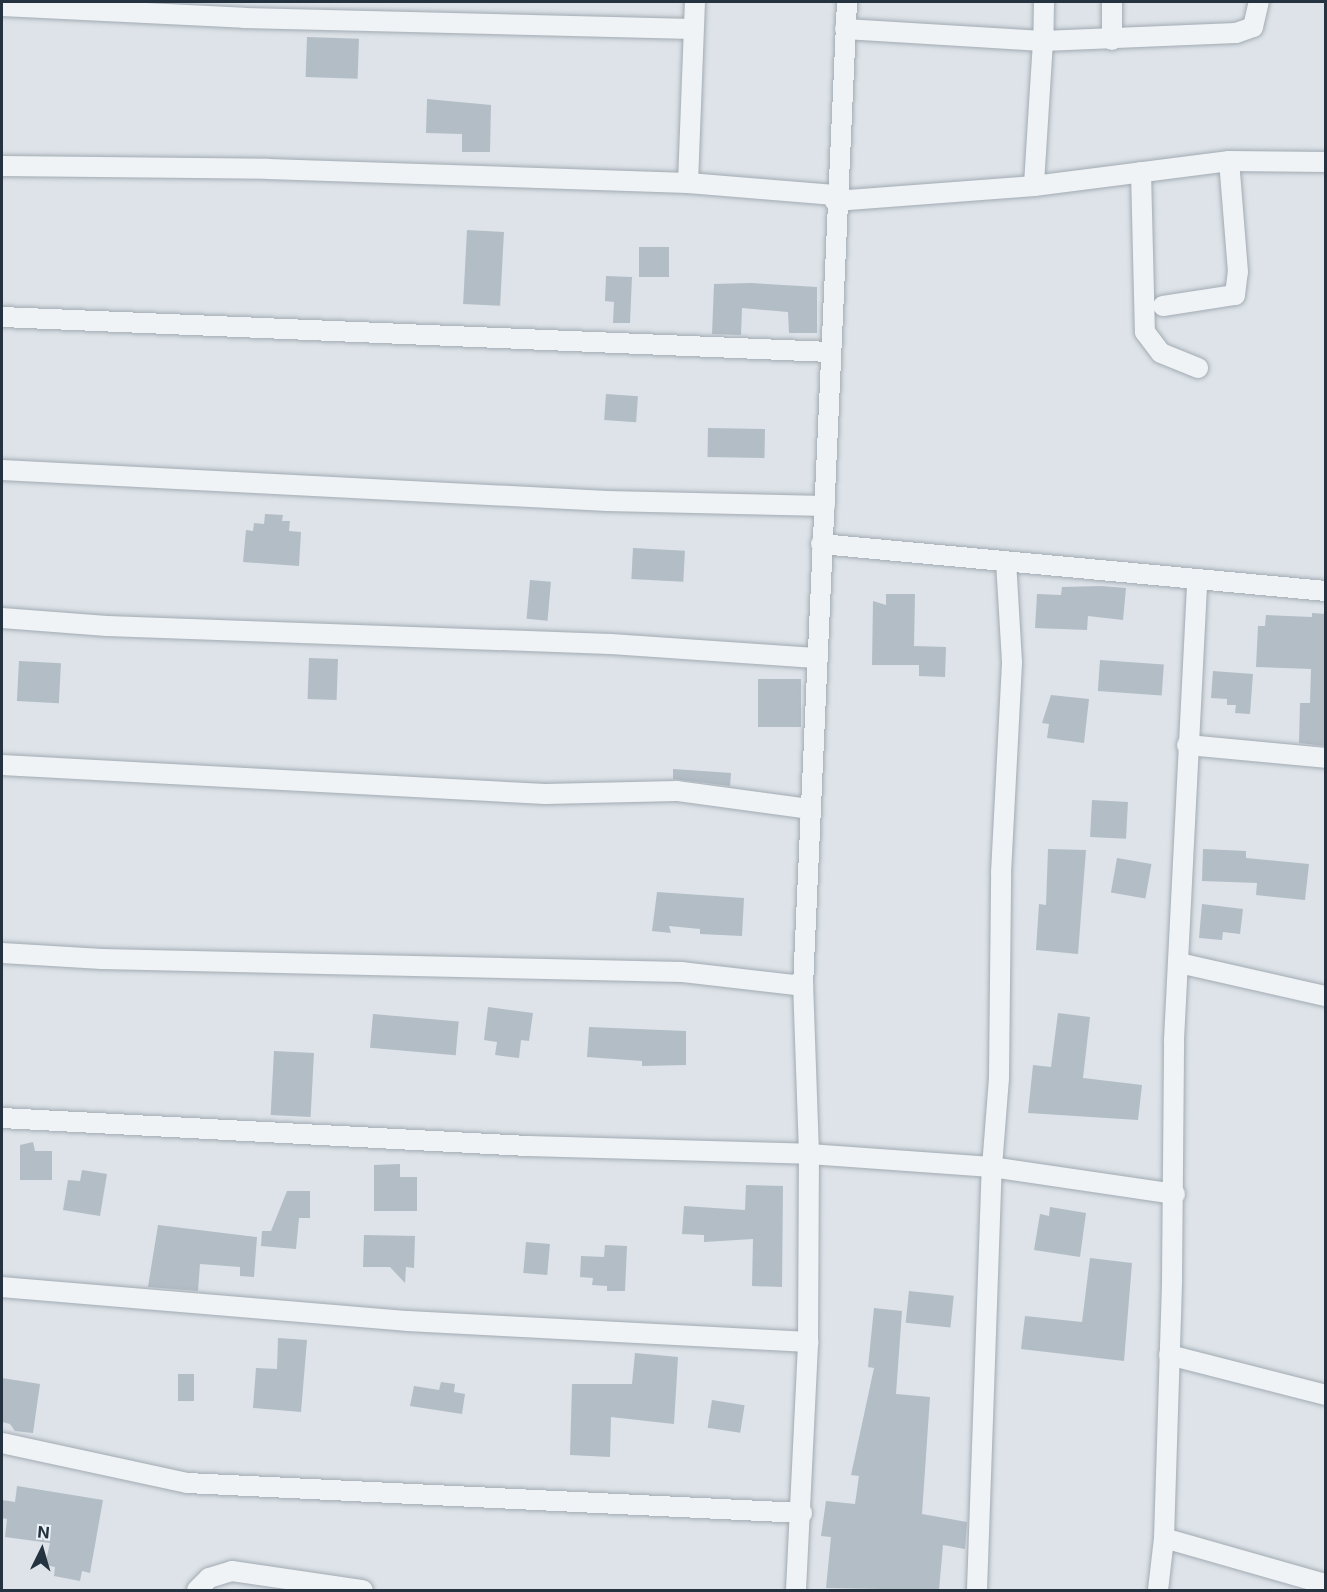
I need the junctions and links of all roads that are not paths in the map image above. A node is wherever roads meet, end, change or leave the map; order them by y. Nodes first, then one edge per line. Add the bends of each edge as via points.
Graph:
1 (695, 2) edge
2 (847, 2) edge
3 (1044, 2) edge
4 (1112, 2) edge
5 (1259, 2) edge
6 (2, 6) edge
7 (693, 29) junction
8 (845, 29) junction
9 (1112, 40) junction
10 (1043, 41) junction
11 (1229, 161) junction
12 (1326, 162) edge
13 (2, 166) edge
14 (1141, 172) junction
15 (688, 183) junction
16 (1034, 186) junction
17 (835, 201) junction
18 (1163, 306) dead end
19 (2, 317) edge
20 (829, 352) junction
21 (1198, 368) dead end
22 (2, 470) edge
23 (825, 506) junction
24 (821, 544) junction
25 (1006, 562) junction
26 (1197, 580) junction
27 (1326, 591) edge
28 (2, 618) edge
29 (818, 658) junction
30 (1187, 745) junction
31 (1326, 758) edge
32 (2, 765) edge
33 (810, 809) junction
34 (2, 953) edge
35 (1179, 963) junction
36 (803, 986) junction
37 (1326, 996) edge
38 (2, 1118) edge
39 (809, 1154) junction
40 (992, 1167) junction
41 (1175, 1194) junction
42 (2, 1287) edge
43 (808, 1342) junction
44 (1169, 1355) junction
45 (1326, 1395) edge
46 (2, 1443) edge
47 (802, 1513) junction
48 (1164, 1538) junction
49 (272, 1584) edge
50 (1326, 1584) edge
51 (197, 1590) edge
52 (363, 1590) edge
53 (796, 1590) edge
54 (977, 1590) edge
55 (1158, 1590) edge

1 - 7 street
2 - 8 street
3 - 10 street
4 - 9 street
5 - 9 street via 1253,27 1236,33
6 - 7 street via 244,18
7 - 15 street
8 - 10 street
8 - 17 street
9 - 10 street
10 - 16 street
11 - 12 street
11 - 14 street
11 - 18 street via 1238,272 1235,295
13 - 15 street via 268,169
14 - 16 street
14 - 21 street via 1145,332 1161,353
15 - 17 street via 835,195
16 - 17 street
17 - 20 street
19 - 20 street
20 - 23 street
22 - 23 street via 607,501
23 - 24 street
24 - 25 street via 896,548
24 - 29 street
25 - 26 street
25 - 40 street via 1012,662 1001,873 999,1078
26 - 27 street
26 - 30 street
28 - 29 street via 107,626 621,645
29 - 33 street
30 - 31 street
30 - 35 street
32 - 33 street via 544,794 676,791
33 - 36 street
34 - 36 street via 102,959 682,972
35 - 37 street
35 - 41 street via 1172,1133
36 - 39 street
38 - 39 street via 504,1145
39 - 40 street
39 - 43 street
40 - 41 street
40 - 54 street
41 - 44 street
42 - 43 street via 408,1321
43 - 47 street
44 - 45 street
44 - 48 street
46 - 47 street via 187,1483
47 - 53 street
48 - 50 street
48 - 55 street
49 - 51 street via 232,1571 209,1578
49 - 52 street

